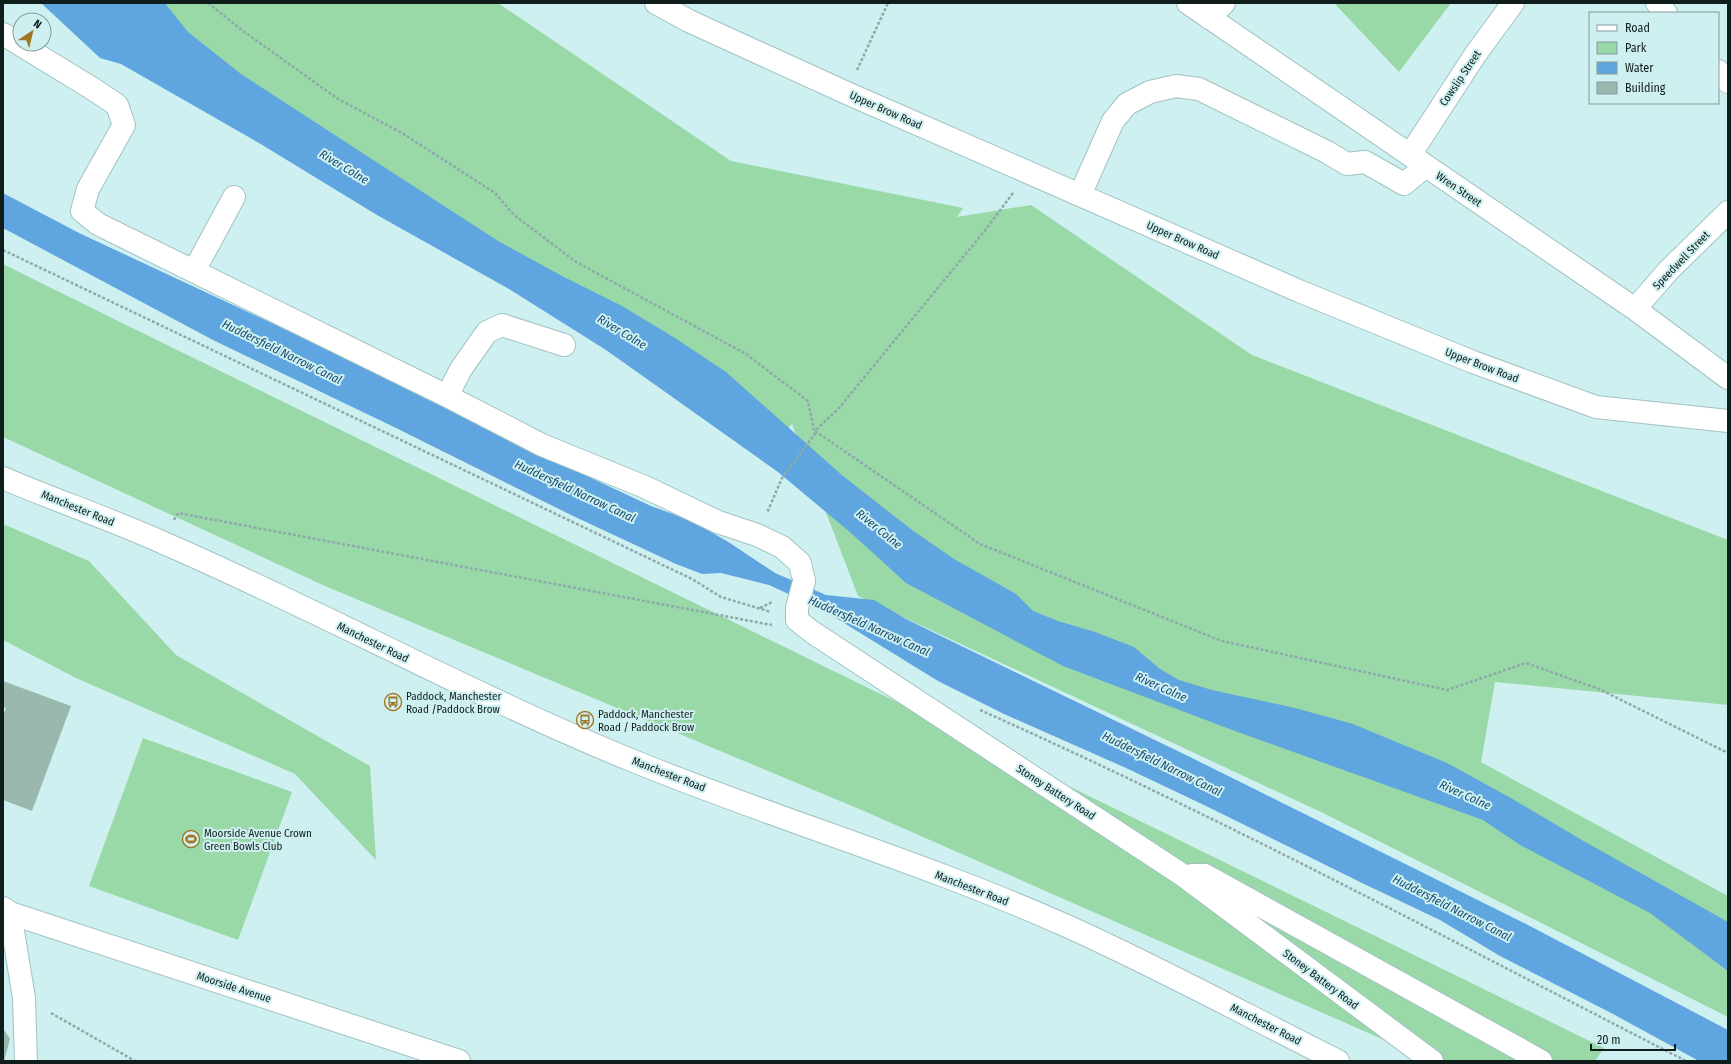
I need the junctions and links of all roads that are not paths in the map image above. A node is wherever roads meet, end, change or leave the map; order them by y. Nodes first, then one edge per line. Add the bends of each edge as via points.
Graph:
1 (656, 3) edge
2 (1188, 3) edge
3 (1513, 3) edge
4 (1657, 3) edge
5 (1217, 11) edge
6 (1665, 12) edge
7 (3, 34) edge
8 (1719, 72) edge
9 (1728, 82) edge
10 (1418, 161) junction
11 (1080, 195) junction
12 (234, 197) dead end
13 (1728, 212) edge
14 (194, 271) junction
15 (1635, 309) junction
16 (564, 345) dead end
17 (1728, 378) edge
18 (446, 396) junction
19 (1728, 421) edge
20 (3, 478) edge
21 (1181, 874) junction
22 (6, 910) edge
23 (26, 1061) edge
24 (459, 1061) edge
25 (1338, 1061) edge
26 (1432, 1061) edge
27 (1541, 1061) edge

1 - 11 street, Upper Brow Road via 689,21 820,81
2 - 5 street, Wren Street
3 - 10 street, Cowslip Street via 1475,55
4 - 6 street
5 - 10 street, Wren Street
7 - 14 street via 117,105 124,125 88,189 82,211 98,224
8 - 9 street
10 - 11 street, Cowslip Street via 1404,184 1365,162 1347,164 1199,89 1176,86 1150,92 1127,104 1113,121
10 - 15 street, Wren Street
11 - 19 street, Upper Brow Road via 1321,300 1473,362 1596,407
12 - 14 street
13 - 15 street, Speedwell Street via 1668,271
14 - 18 street
15 - 17 street, Wren Street
16 - 18 street via 502,325 487,332
18 - 21 street, Stoney Battery Road, bridge via 542,445 645,487 718,522 757,535 782,547 800,563 804,581 797,614 819,636
20 - 25 street, Manchester Road via 165,543 464,686 633,761 969,886 1068,927
21 - 26 street, Stoney Battery Road
21 - 27 street via 1205,875
22 - 23 street, Moorside Avenue via 24,998
22 - 24 street, Moorside Avenue

